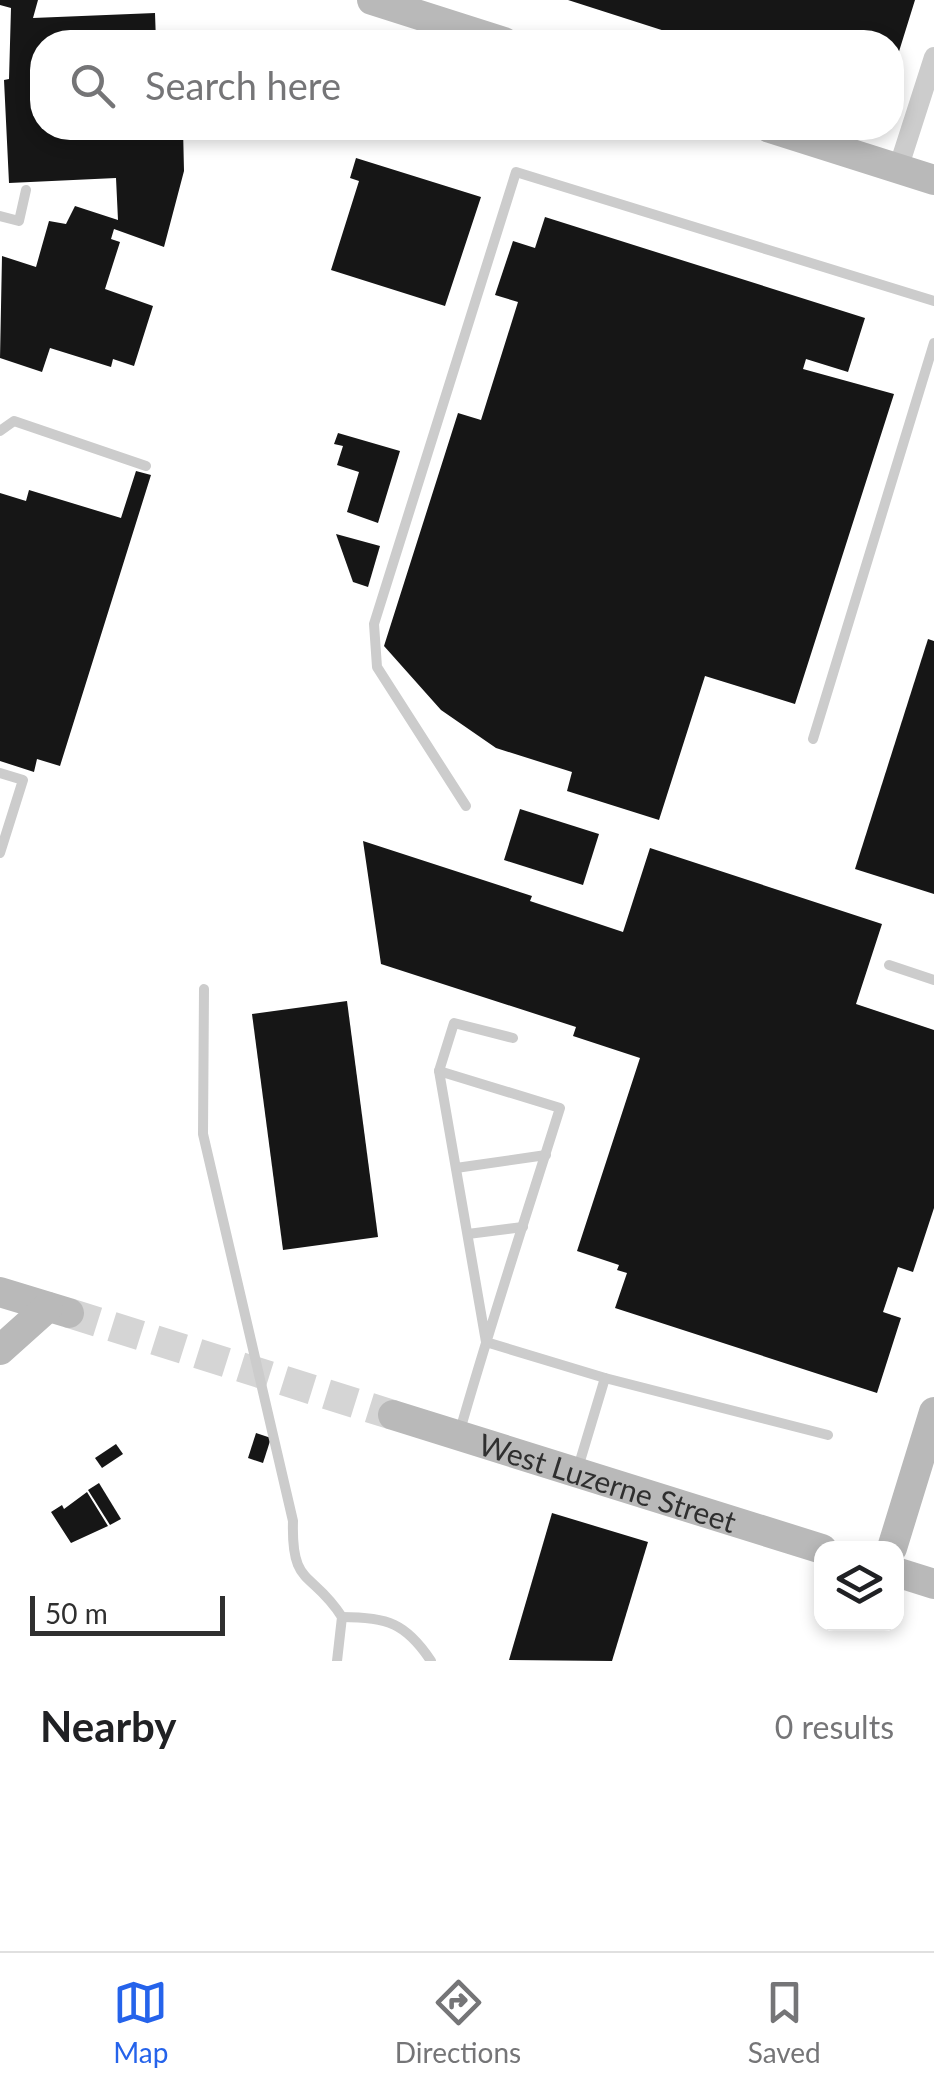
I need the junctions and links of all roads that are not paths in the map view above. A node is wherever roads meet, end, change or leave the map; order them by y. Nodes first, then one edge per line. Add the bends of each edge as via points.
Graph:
1 (372, 0) edge
2 (466, 30) edge
3 (934, 57) edge
4 (807, 140) edge
5 (898, 169) junction
6 (934, 180) edge
7 (26, 190) dead end
8 (0, 216) edge
9 (934, 301) edge
10 (934, 343) edge
11 (0, 430) edge
12 (146, 466) dead end
13 (813, 739) dead end
14 (0, 773) edge
15 (466, 806) dead end
16 (0, 853) edge
17 (889, 966) dead end
18 (934, 980) edge
19 (204, 989) dead end
20 (514, 1038) dead end
21 (439, 1070) junction
22 (546, 1155) junction
23 (456, 1168) junction
24 (524, 1227) junction
25 (468, 1234) junction
26 (0, 1292) edge
27 (486, 1342) junction
28 (0, 1350) edge
29 (605, 1378) junction
30 (934, 1412) edge
31 (393, 1415) tunnel mouth
32 (458, 1435) junction
33 (828, 1435) dead end
34 (576, 1472) junction
35 (894, 1541) edge
36 (814, 1546) edge
37 (904, 1575) edge
38 (934, 1584) edge
39 (342, 1617) junction
40 (337, 1661) edge
41 (431, 1661) edge

1 - 2 street
3 - 5 street
4 - 5 street
5 - 6 street
7 - 8 lane via 19,220
9 - 15 lane via 516,172 372,645 376,667
10 - 13 lane
11 - 12 lane via 14,421
14 - 16 lane via 23,780
17 - 18 lane
19 - 39 lane via 203,1134 293,1521 292,1556 302,1578
20 - 21 lane via 454,1023
21 - 22 lane via 560,1108
21 - 23 lane
22 - 23 lane
22 - 24 lane
23 - 25 lane
24 - 25 lane
24 - 27 lane
25 - 27 lane
26 - 28 street via 59,1310
27 - 29 lane
27 - 32 lane
29 - 33 lane
29 - 34 lane
30 - 35 street
31 - 32 street, West Luzerne Street
32 - 34 street, West Luzerne Street
34 - 36 street, West Luzerne Street
37 - 38 street
39 - 40 lane
39 - 41 lane via 409,1629

